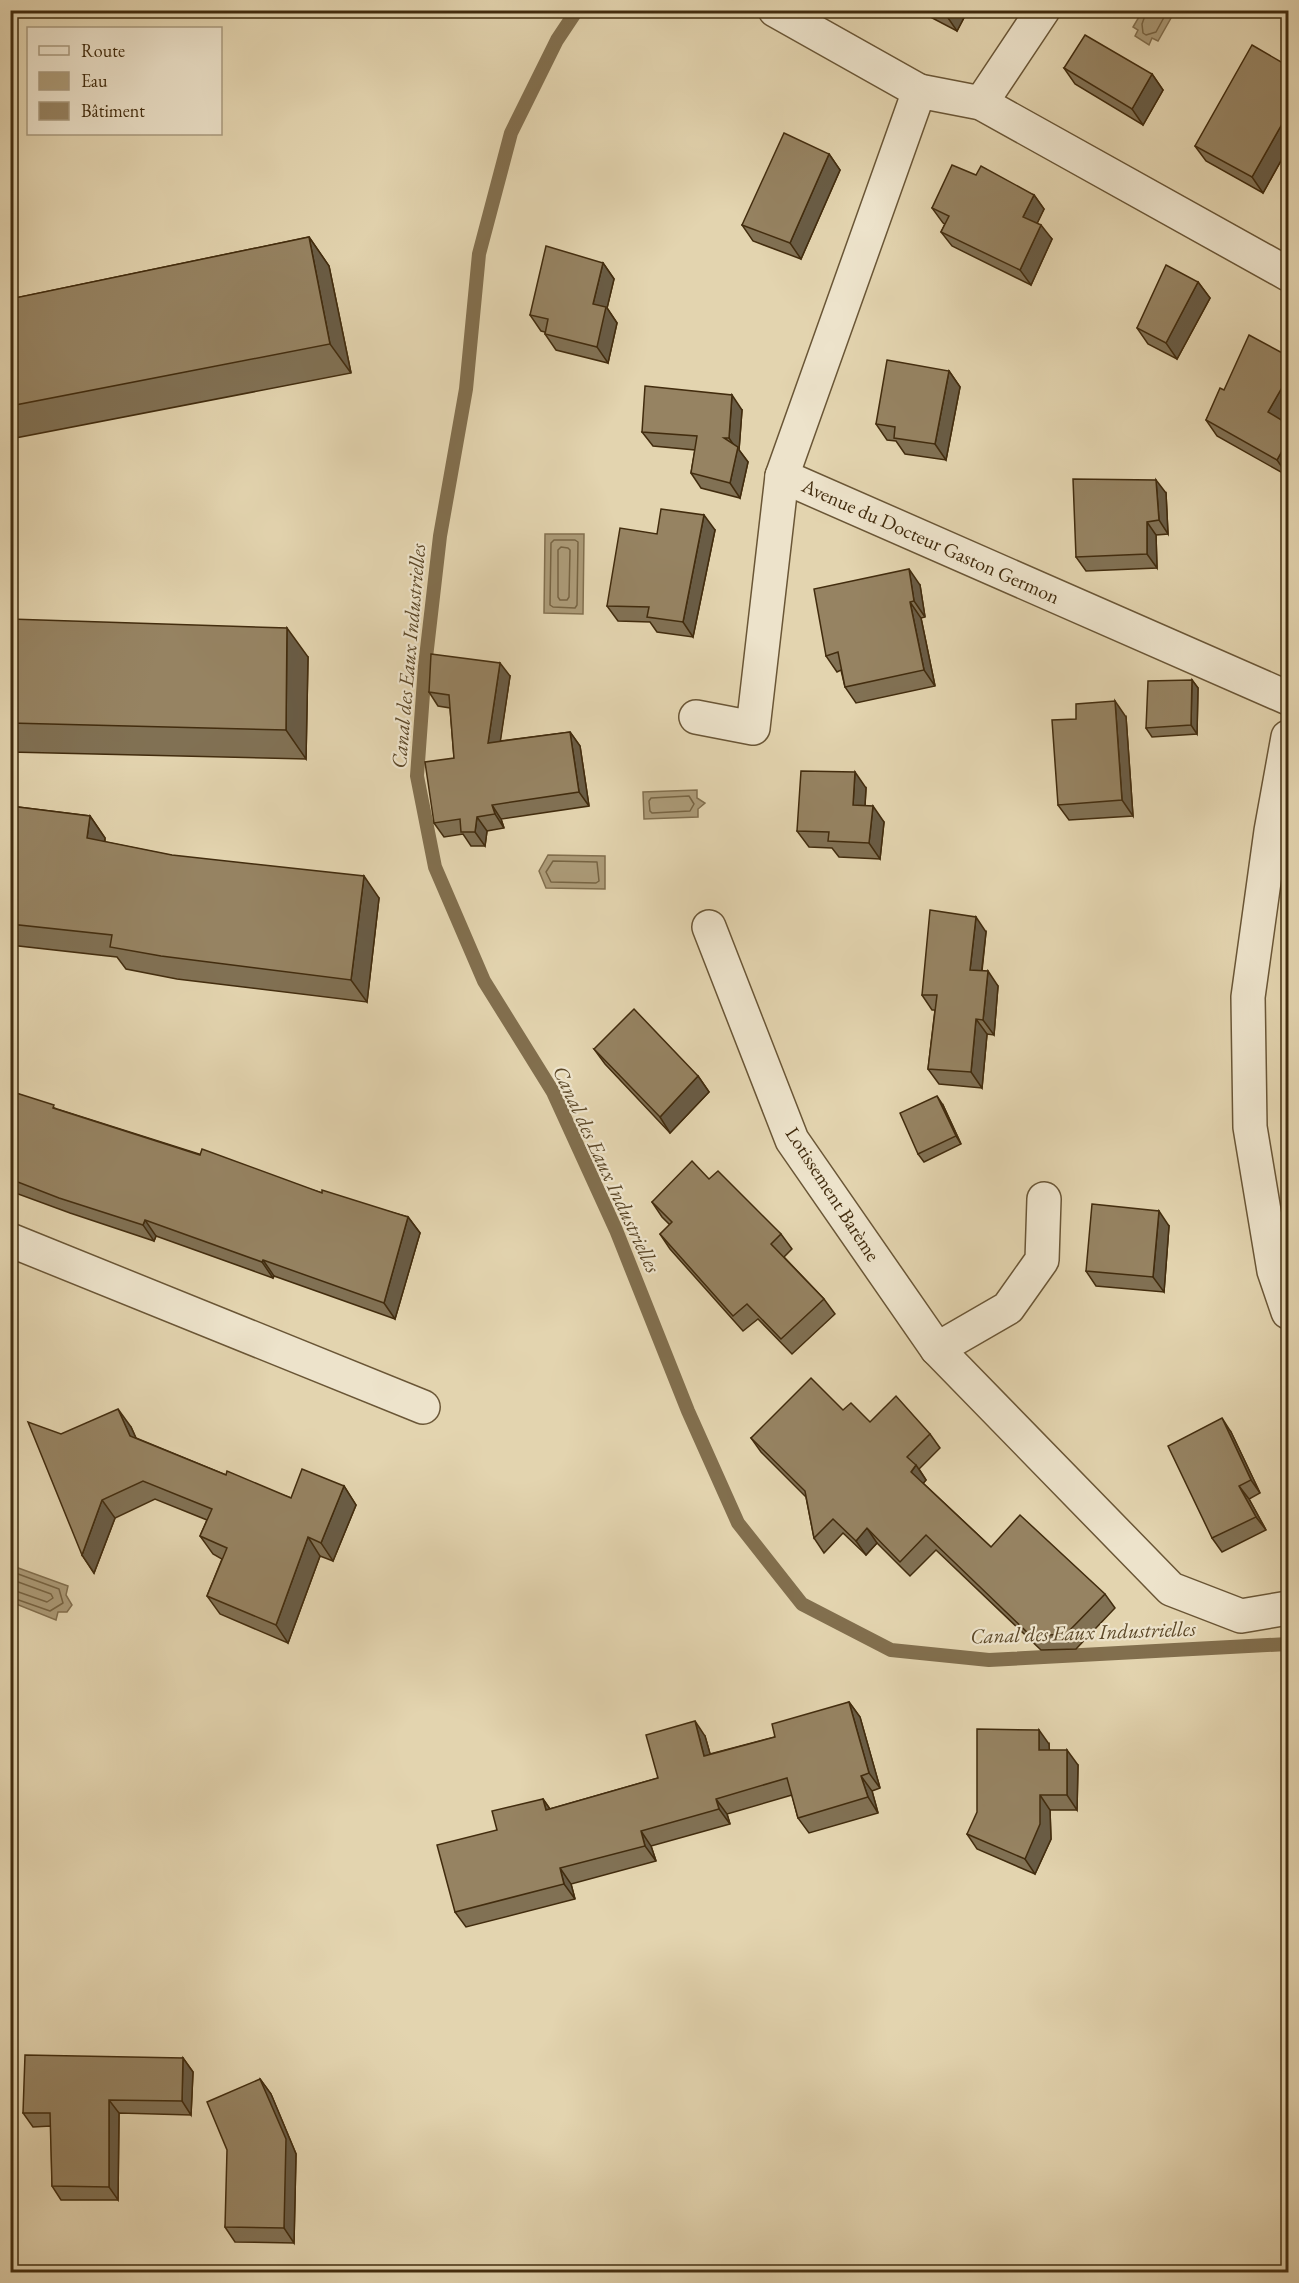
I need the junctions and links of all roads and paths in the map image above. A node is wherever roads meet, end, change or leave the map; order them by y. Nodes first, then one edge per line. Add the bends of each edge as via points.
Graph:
1 (775, 10) edge
2 (1043, 10) edge
3 (919, 91) junction
4 (981, 103) junction
5 (1288, 274) edge
6 (783, 476) junction
7 (1288, 698) edge
8 (696, 717) dead end
9 (1288, 737) edge
10 (709, 927) dead end
11 (1044, 1199) dead end
12 (10, 1240) edge
13 (1288, 1312) edge
14 (937, 1349) junction
15 (423, 1407) dead end
16 (1288, 1608) edge

1 - 3 street
2 - 4 street
3 - 4 street
3 - 6 street, Avenue du Docteur Gaston Germon
4 - 5 street
6 - 7 street, Avenue du Docteur Gaston Germon
6 - 8 street via 753,728
9 - 13 street via 1248,997 1250,1127 1274,1271
10 - 14 street, Lotissement Barème via 792,1140
11 - 14 street via 1042,1260 1008,1308
12 - 15 street
14 - 16 street, Lotissement Barème via 1171,1589 1241,1617

